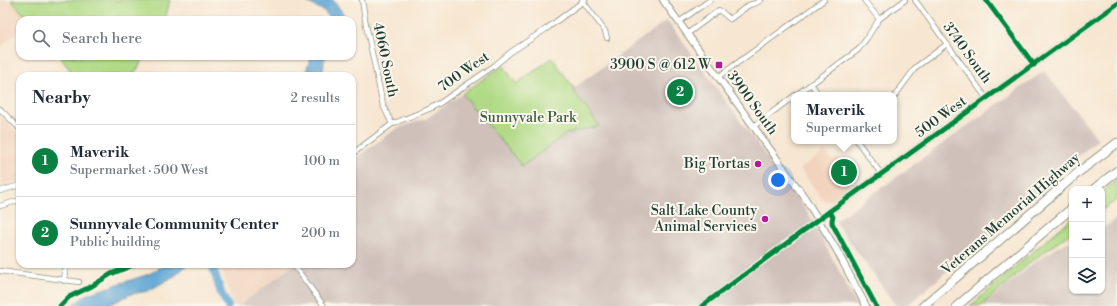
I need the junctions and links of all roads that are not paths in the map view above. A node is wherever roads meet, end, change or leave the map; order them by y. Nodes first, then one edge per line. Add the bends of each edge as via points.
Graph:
1 (362, 0) edge
2 (583, 0) edge
3 (663, 0) edge
4 (710, 0) edge
5 (761, 0) edge
6 (824, 0) edge
7 (864, 0) edge
8 (905, 0) edge
9 (915, 0) edge
10 (986, 0) edge
11 (1117, 4) edge
12 (879, 19) junction
13 (679, 22) junction
14 (687, 34) junction
15 (607, 38) dead end
16 (947, 44) junction
17 (1034, 65) junction
18 (718, 77) junction
19 (811, 84) junction
20 (800, 92) edge
21 (816, 92) edge
22 (897, 93) edge
23 (791, 99) edge
24 (987, 99) junction
25 (0, 109) edge
26 (392, 124) junction
27 (16, 125) edge
28 (754, 126) junction
29 (1117, 143) edge
30 (859, 144) edge
31 (356, 151) edge
32 (1117, 171) edge
33 (882, 175) junction
34 (16, 186) edge
35 (1098, 186) edge
36 (0, 191) edge
37 (16, 201) edge
38 (0, 206) edge
39 (1069, 211) edge
40 (819, 220) junction
41 (66, 268) edge
42 (296, 268) edge
43 (0, 271) edge
44 (64, 281) junction
45 (79, 282) dead end
46 (324, 306) edge
47 (702, 306) edge
48 (866, 306) edge
49 (924, 306) edge
50 (958, 306) edge

1 - 26 street, 4060 South via 383,105
2 - 15 street via 605,31
2 - 26 street, 700 West via 440,103 429,110
3 - 13 main road, 3900 South
4 - 13 street
5 - 14 street via 749,5 730,19 719,10
6 - 18 street
7 - 12 street
8 - 12 street
9 - 16 street, 3740 South
10 - 17 street
11 - 17 main road, 500 West
12 - 19 street via 858,50
13 - 14 main road, 3900 South
14 - 18 main road, 3900 South
16 - 22 street via 916,67
16 - 24 street, 3740 South
17 - 24 main road, 500 West
18 - 28 main road, 3900 South
19 - 20 street
19 - 21 street
23 - 28 street
24 - 33 main road, 500 West
25 - 27 street
26 - 31 street, 700 West
28 - 40 main road, 3900 South
29 - 49 highway, Veterans Memorial Highway via 1080,170
30 - 33 street
32 - 35 highway
33 - 40 main road, 500 West
34 - 36 street
37 - 38 street
39 - 50 highway
40 - 47 main road, 500 West
40 - 48 main road, 3900 South
41 - 44 street
42 - 46 street
43 - 44 street
44 - 45 street

